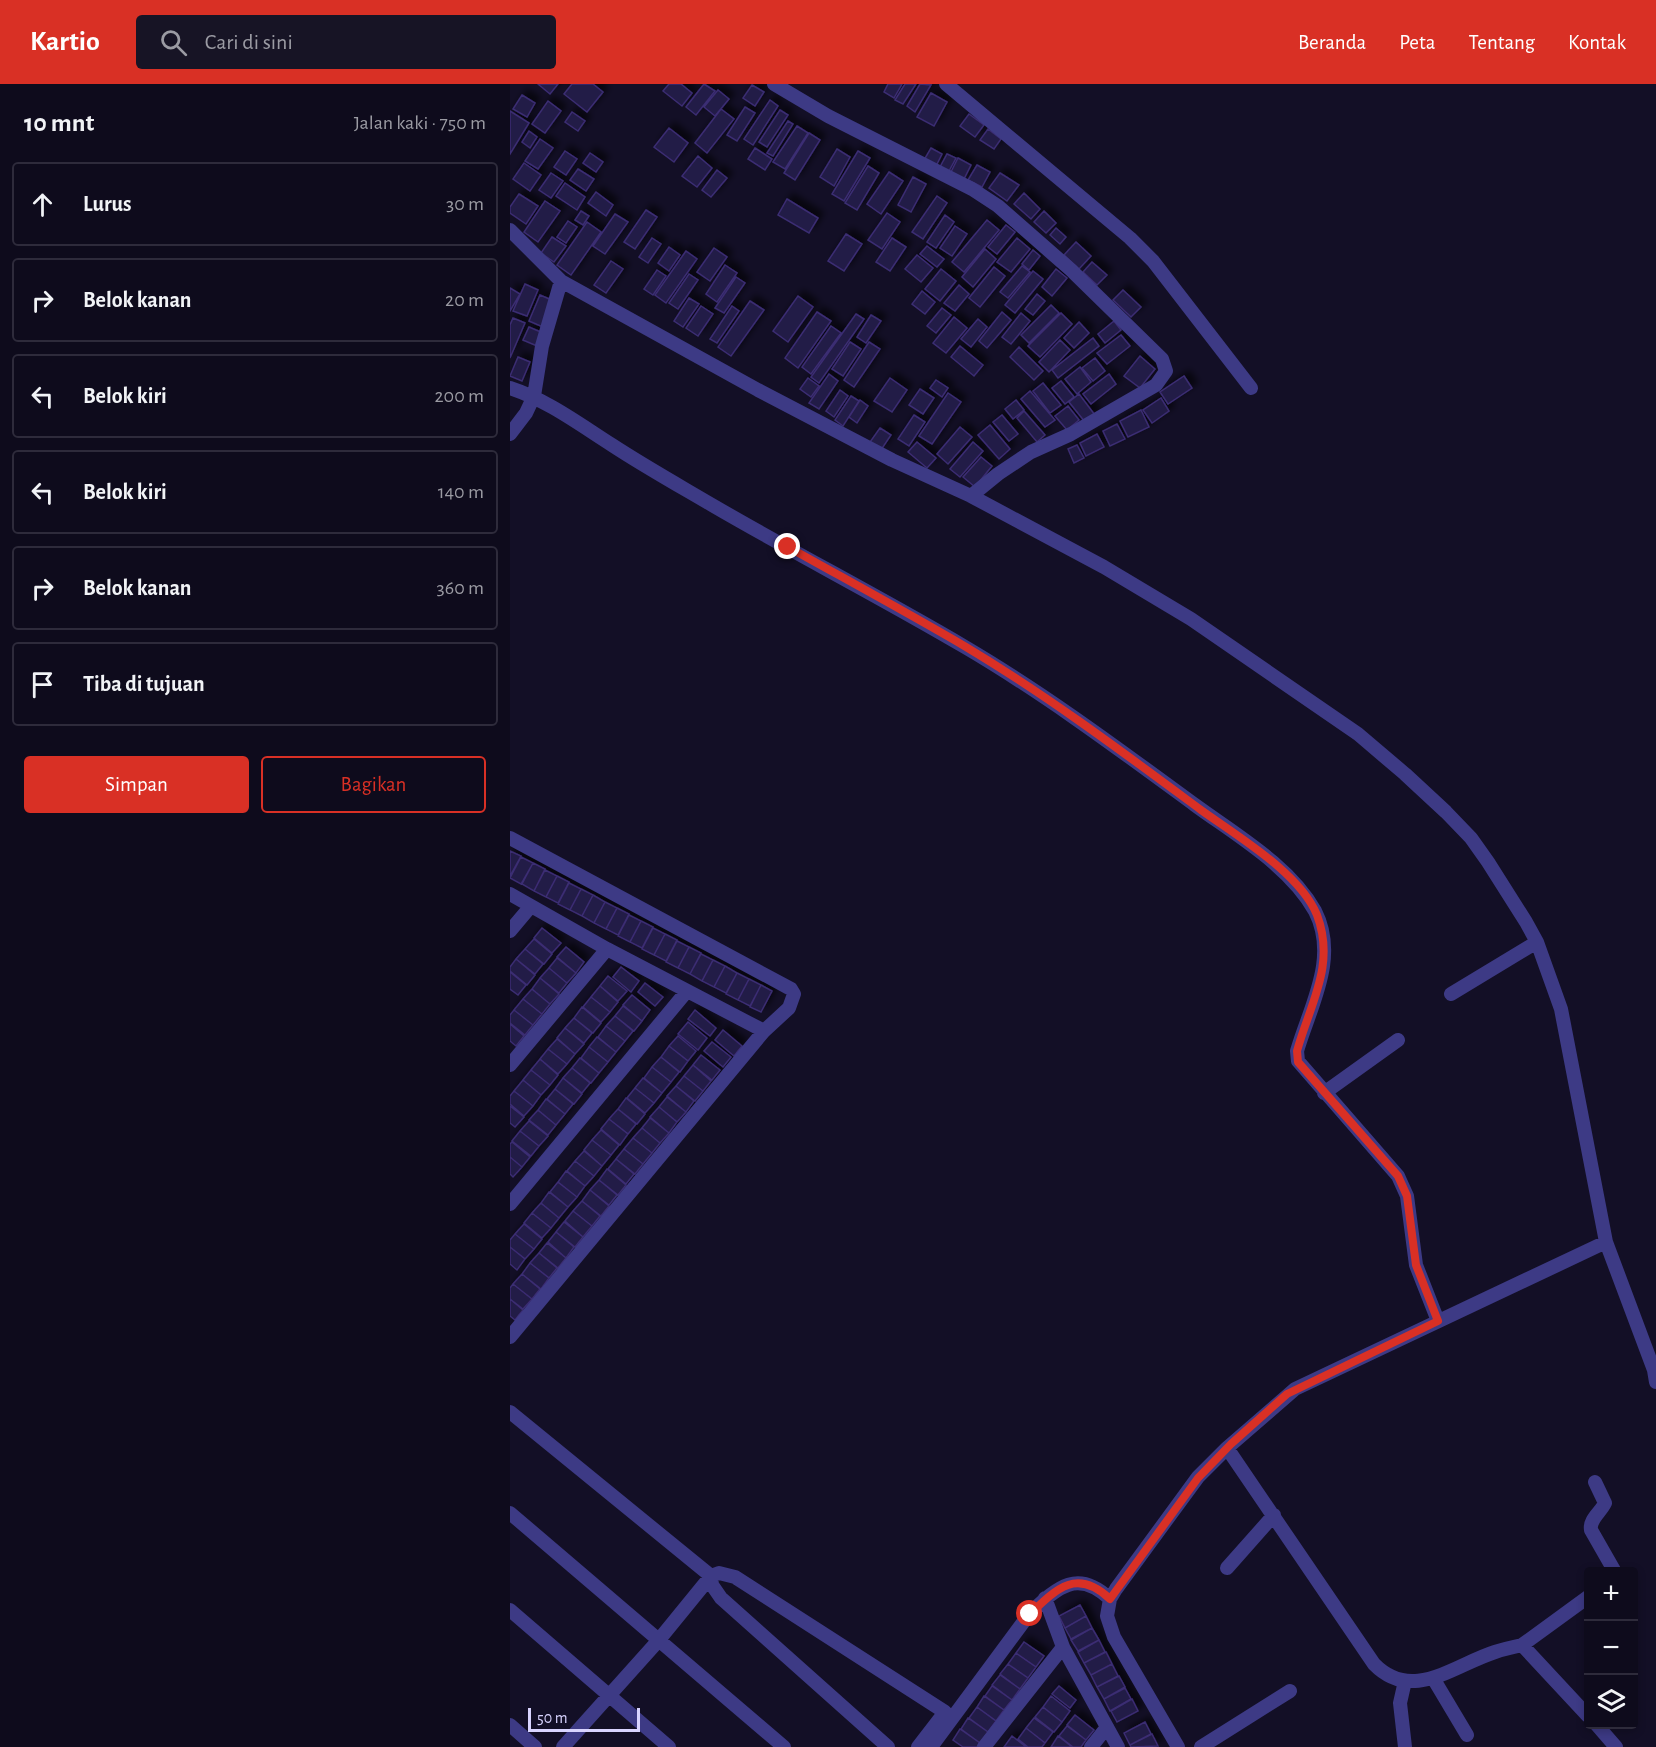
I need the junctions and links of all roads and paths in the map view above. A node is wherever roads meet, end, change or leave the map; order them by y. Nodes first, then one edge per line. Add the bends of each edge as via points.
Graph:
1 (774, 84) edge
2 (946, 84) edge
3 (510, 230) edge
4 (561, 281) junction
5 (510, 388) edge
6 (1251, 388) dead end
7 (534, 396) junction
8 (510, 434) edge
9 (971, 496) junction
10 (510, 838) edge
11 (510, 894) edge
12 (531, 906) junction
13 (510, 931) edge
14 (1536, 942) junction
15 (607, 948) junction
16 (687, 991) junction
17 (1451, 994) dead end
18 (764, 1031) junction
19 (1398, 1040) dead end
20 (510, 1065) edge
21 (1324, 1093) junction
22 (510, 1204) edge
23 (1606, 1242) junction
24 (1438, 1321) junction
25 (510, 1337) edge
26 (1656, 1374) edge
27 (510, 1412) edge
28 (1227, 1448) junction
29 (1595, 1482) dead end
30 (510, 1513) edge
31 (1274, 1515) junction
32 (1612, 1567) edge
33 (1227, 1568) dead end
34 (711, 1576) junction
35 (1045, 1598) junction
36 (1110, 1599) junction
37 (1584, 1600) edge
38 (510, 1611) edge
39 (658, 1641) junction
40 (1522, 1645) junction
41 (1063, 1647) junction
42 (1433, 1678) junction
43 (1405, 1681) junction
44 (1290, 1691) dead end
45 (609, 1696) junction
46 (1584, 1712) edge
47 (510, 1725) edge
48 (1107, 1726) junction
49 (1600, 1729) edge
50 (1467, 1735) dead end
51 (535, 1747) edge
52 (563, 1747) edge
53 (669, 1747) edge
54 (784, 1747) edge
55 (888, 1747) edge
56 (918, 1747) edge
57 (931, 1747) edge
58 (984, 1747) edge
59 (1091, 1747) edge
60 (1118, 1747) edge
61 (1178, 1747) edge
62 (1201, 1747) edge
63 (1405, 1747) edge
64 (1616, 1747) edge

1 - 9 street via 998,206 1071,270 1162,359 1166,371 1156,385 1071,435 1031,452
2 - 6 street via 1130,238 1153,261
3 - 4 street
4 - 7 street via 542,346
4 - 9 street via 892,460
5 - 7 street
7 - 8 street
7 - 21 street via 690,492 966,648 1108,741 1291,878 1316,914 1324,955 1323,972 1297,1055
9 - 14 street via 1191,619 1358,734 1471,838
10 - 18 street via 790,989 794,994 792,1003
11 - 12 street
12 - 13 street
12 - 15 street
14 - 17 street
14 - 23 street via 1563,1017
15 - 16 street
15 - 20 street
16 - 18 street
16 - 22 street
18 - 25 street
19 - 21 street
21 - 24 street via 1405,1188 1416,1265
23 - 24 street
23 - 26 street
24 - 28 street via 1295,1389
27 - 34 street
28 - 31 street
28 - 36 street via 1198,1478
29 - 32 street via 1605,1503 1590,1526
30 - 39 street
31 - 33 street
31 - 43 street via 1374,1664 1390,1678
34 - 39 street
34 - 55 street via 721,1599
34 - 56 street via 719,1573 735,1577 945,1712
35 - 36 street via 1076,1582 1090,1585
35 - 41 street
35 - 57 street
36 - 61 street via 1107,1616 1114,1637
37 - 40 street
38 - 45 street
39 - 45 street
39 - 54 street
40 - 42 street via 1494,1652
40 - 46 street
41 - 48 street
41 - 58 street
42 - 43 street
42 - 50 street
43 - 63 street via 1400,1703
44 - 62 street
45 - 52 street
45 - 53 street
47 - 51 street
48 - 59 street
48 - 60 street
49 - 64 street

